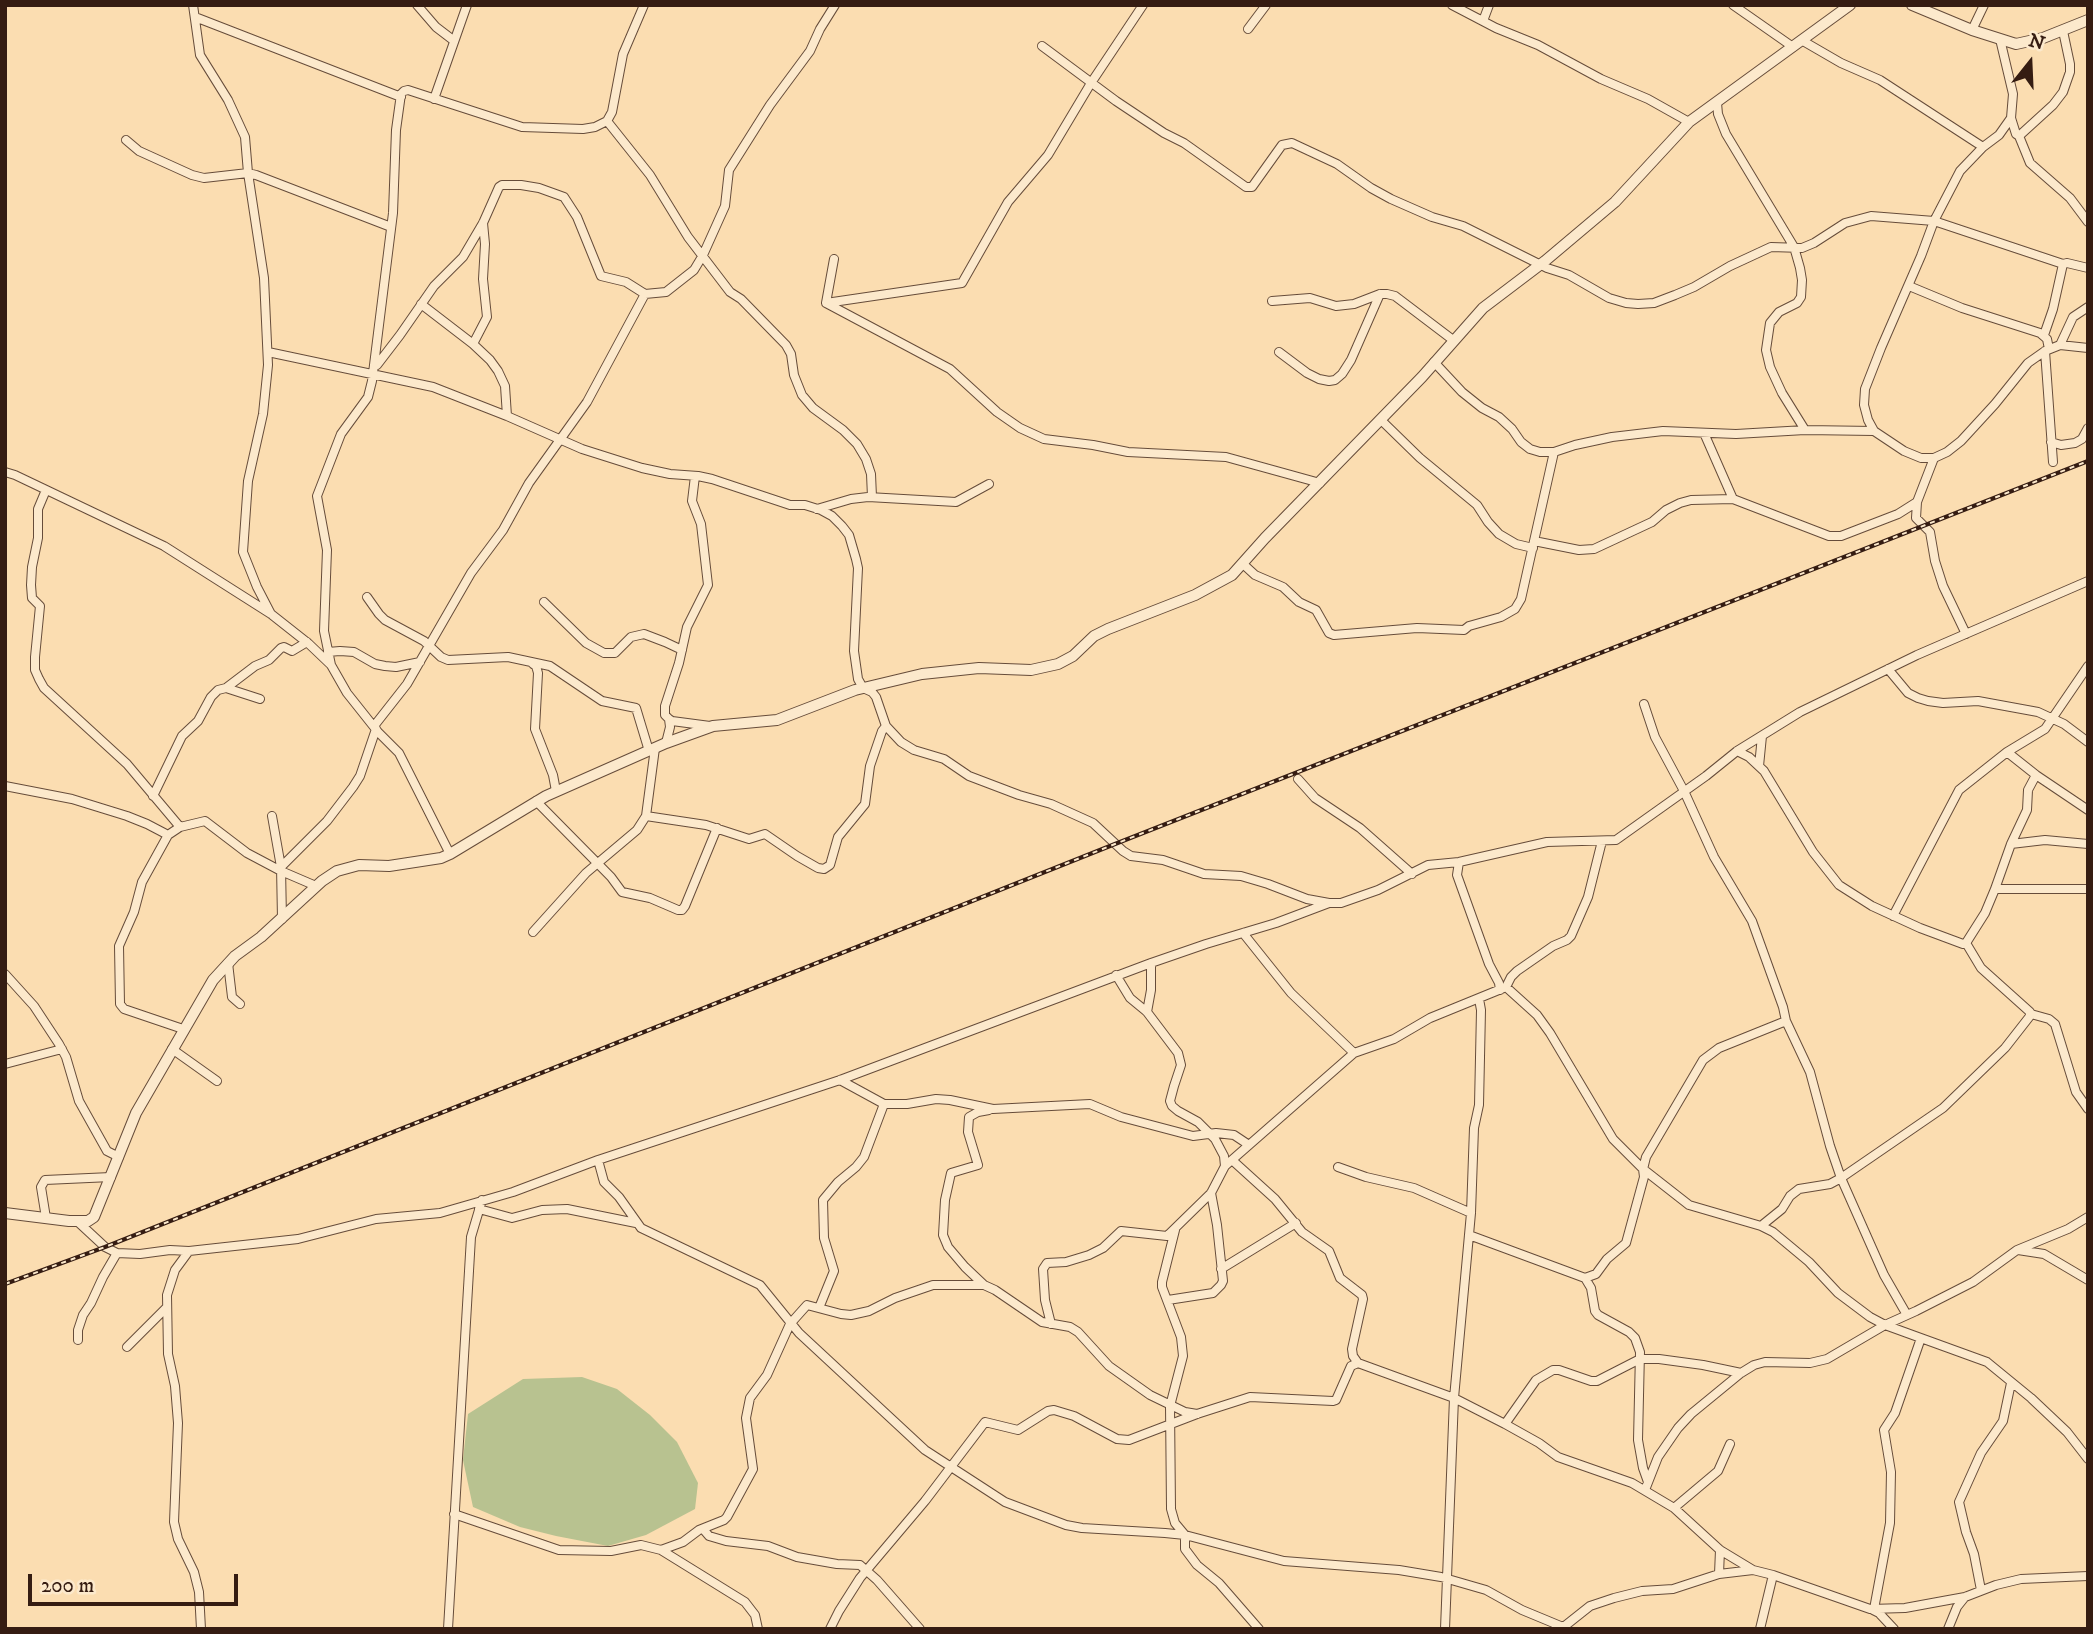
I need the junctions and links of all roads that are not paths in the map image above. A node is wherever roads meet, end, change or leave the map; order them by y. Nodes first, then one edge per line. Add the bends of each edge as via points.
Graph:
1 (193, 5) edge
2 (417, 5) edge
3 (467, 5) edge
4 (644, 5) edge
5 (835, 5) edge
6 (1143, 5) edge
7 (1266, 5) edge
8 (1452, 5) edge
9 (1489, 5) edge
10 (1733, 5) edge
11 (1850, 5) edge
12 (1912, 5) edge
13 (1984, 5) edge
14 (195, 17) junction
15 (2088, 20) edge
16 (1483, 21) junction
17 (1248, 29) dead end
18 (1972, 30) junction
19 (2063, 31) junction
20 (2000, 38) junction
21 (453, 40) junction
22 (1803, 41) junction
23 (1042, 46) dead end
24 (1793, 47) junction
25 (1091, 83) junction
26 (401, 97) junction
27 (435, 99) junction
28 (1717, 103) junction
29 (2011, 118) junction
30 (607, 121) junction
31 (1689, 122) junction
32 (2017, 135) junction
33 (126, 140) dead end
34 (1991, 141) junction
35 (1983, 147) junction
36 (248, 173) junction
37 (1934, 221) junction
38 (2088, 222) edge
39 (483, 223) junction
40 (391, 227) junction
41 (1794, 247) junction
42 (703, 255) junction
43 (834, 259) dead end
44 (1541, 264) junction
45 (2063, 264) junction
46 (2088, 268) edge
47 (1909, 286) junction
48 (645, 294) junction
49 (1380, 294) junction
50 (1272, 301) dead end
51 (826, 303) junction
52 (421, 304) junction
53 (2088, 307) edge
54 (2044, 335) junction
55 (1453, 340) junction
56 (473, 344) junction
57 (2060, 345) junction
58 (2088, 348) edge
59 (2047, 350) junction
60 (268, 352) junction
61 (1279, 352) dead end
62 (1434, 362) junction
63 (374, 371) junction
64 (507, 416) junction
65 (1381, 420) junction
66 (2088, 428) edge
67 (1805, 430) junction
68 (1874, 431) junction
69 (1704, 433) junction
70 (559, 439) junction
71 (2052, 442) junction
72 (1554, 452) junction
73 (1934, 458) junction
74 (2053, 462) dead end
75 (5, 472) edge
76 (695, 476) junction
77 (1320, 483) junction
78 (989, 484) dead end
79 (46, 489) junction
80 (872, 497) junction
81 (1733, 499) junction
82 (1917, 502) junction
83 (817, 509) junction
84 (1534, 545) junction
85 (1243, 564) junction
86 (2088, 581) edge
87 (367, 597) dead end
88 (544, 602) dead end
89 (271, 614) junction
90 (1966, 634) junction
91 (307, 642) junction
92 (429, 645) junction
93 (682, 650) junction
94 (328, 652) junction
95 (420, 662) junction
96 (533, 664) junction
97 (331, 665) junction
98 (2088, 666) edge
99 (1888, 669) junction
100 (226, 688) junction
101 (863, 688) junction
102 (260, 699) dead end
103 (1644, 704) dead end
104 (2053, 718) junction
105 (669, 719) junction
106 (713, 726) junction
107 (887, 726) junction
108 (375, 728) junction
109 (1762, 736) junction
110 (2088, 742) edge
111 (666, 743) junction
112 (652, 750) junction
113 (1737, 751) junction
114 (2007, 752) junction
115 (1759, 766) junction
116 (2036, 775) junction
117 (1298, 779) dead end
118 (5, 786) edge
119 (556, 791) junction
120 (1684, 791) junction
121 (153, 796) junction
122 (536, 801) junction
123 (2088, 810) edge
124 (272, 816) dead end
125 (646, 816) junction
126 (180, 828) junction
127 (716, 828) junction
128 (168, 835) junction
129 (1602, 841) junction
130 (2011, 844) junction
131 (2088, 844) edge
132 (450, 854) junction
133 (1459, 862) junction
134 (597, 863) junction
135 (1441, 864) junction
136 (281, 869) junction
137 (1412, 874) junction
138 (1457, 875) junction
139 (316, 886) junction
140 (1995, 889) junction
141 (2088, 889) edge
142 (1329, 903) junction
143 (1893, 916) junction
144 (282, 919) junction
145 (534, 932) dead end
146 (1243, 933) junction
147 (1966, 943) junction
148 (228, 963) junction
149 (1151, 963) junction
150 (5, 974) edge
151 (1116, 975) junction
152 (1503, 988) junction
153 (1479, 999) junction
154 (240, 1004) dead end
155 (1147, 1013) junction
156 (2031, 1014) junction
157 (1786, 1021) junction
158 (183, 1029) junction
159 (62, 1049) junction
160 (172, 1049) junction
161 (1354, 1054) junction
162 (5, 1064) edge
163 (840, 1080) junction
164 (217, 1081) dead end
165 (884, 1104) junction
166 (993, 1109) junction
167 (2088, 1109) edge
168 (1208, 1134) junction
169 (1249, 1144) junction
170 (119, 1157) junction
171 (598, 1160) junction
172 (1228, 1163) junction
173 (1339, 1167) dead end
174 (1643, 1169) junction
175 (111, 1177) junction
176 (1841, 1178) junction
177 (1210, 1194) junction
178 (480, 1204) junction
179 (5, 1213) edge
180 (1472, 1213) junction
181 (2088, 1217) edge
182 (46, 1218) junction
183 (77, 1222) junction
184 (636, 1223) junction
185 (1296, 1223) junction
186 (1761, 1226) junction
187 (1175, 1230) junction
188 (1469, 1235) junction
189 (2055, 1235) junction
190 (2017, 1250) junction
191 (189, 1251) junction
192 (117, 1253) junction
193 (2044, 1254) junction
194 (1221, 1269) junction
195 (1585, 1278) junction
196 (2088, 1280) edge
197 (984, 1285) junction
198 (1168, 1300) junction
199 (167, 1307) junction
200 (819, 1308) junction
201 (1907, 1315) junction
202 (790, 1324) junction
203 (1051, 1324) junction
204 (1885, 1325) junction
205 (1921, 1338) junction
206 (78, 1340) dead end
207 (127, 1347) dead end
208 (1640, 1359) junction
209 (1359, 1363) junction
210 (1741, 1373) junction
211 (2011, 1382) junction
212 (1454, 1398) junction
213 (1170, 1406) junction
214 (1197, 1414) junction
215 (1172, 1424) junction
216 (1505, 1424) junction
217 (1730, 1444) dead end
218 (2088, 1459) edge
219 (951, 1466) junction
220 (1647, 1486) junction
221 (1674, 1508) junction
222 (454, 1514) junction
223 (1175, 1523) junction
224 (703, 1529) junction
225 (1165, 1532) junction
226 (1185, 1535) junction
227 (661, 1550) junction
228 (1720, 1550) junction
229 (1753, 1570) junction
230 (866, 1571) junction
231 (1719, 1574) junction
232 (1773, 1575) junction
233 (2088, 1576) edge
234 (1446, 1578) junction
235 (1981, 1590) junction
236 (1965, 1597) junction
237 (1872, 1609) junction
238 (1562, 1628) edge
239 (201, 1629) edge
240 (447, 1629) edge
241 (758, 1629) edge
242 (830, 1629) edge
243 (920, 1629) edge
244 (1259, 1629) edge
245 (1445, 1629) edge
246 (1760, 1629) edge
247 (1894, 1629) edge
248 (1948, 1629) edge

1 - 14 street
2 - 21 street
3 - 21 street
4 - 30 street via 623,54
5 - 42 street via 810,51 729,170 725,206
6 - 25 street
7 - 17 street
8 - 16 street
9 - 16 street
10 - 24 street
11 - 22 street
12 - 18 street
13 - 18 street
14 - 26 street
14 - 36 street via 203,63 241,126
15 - 19 street
16 - 31 street
18 - 20 street
19 - 20 street via 2016,44
19 - 32 street via 2070,64 2063,92
20 - 29 street via 2013,94
21 - 27 street
22 - 24 street
22 - 35 street via 1880,80
23 - 25 street
24 - 28 street
25 - 44 street via 1246,187 1252,187 1282,145 1292,143 1337,164 1391,199 1463,226
25 - 51 street via 1048,155 1008,202 962,283
26 - 27 street via 408,90
26 - 40 street
27 - 30 street via 522,127 583,130
28 - 31 street
28 - 41 street via 1726,134
29 - 32 street
29 - 34 street
30 - 42 street via 650,175
31 - 44 street via 1620,197
32 - 34 street
32 - 38 street via 2031,163 2070,198
33 - 36 street via 139,151 198,177
34 - 35 street
35 - 37 street via 1960,171
36 - 40 street
36 - 60 street via 264,278
37 - 41 street via 1860,218 1809,246
37 - 45 street
37 - 47 street
39 - 48 street via 502,185 557,194 568,201 577,217 601,276 626,282
39 - 52 street via 463,257
39 - 56 street via 487,317
40 - 63 street
41 - 44 street via 1772,247 1654,303 1609,298
41 - 67 street via 1801,297 1774,316 1766,349 1782,393
42 - 48 street via 694,270 666,292
42 - 80 street via 730,292 786,345 802,395 858,444 871,474
43 - 51 street
44 - 55 street via 1483,308
45 - 46 street
45 - 54 street
47 - 54 street
47 - 68 street via 1865,389 1864,405
48 - 70 street via 587,402
49 - 50 street via 1336,306 1310,298
49 - 55 street via 1395,296
49 - 61 street via 1351,360 1335,380 1319,379
51 - 77 street via 950,369 996,412 1044,439 1128,452 1226,457
52 - 56 street
52 - 63 street
53 - 57 street via 2073,317
54 - 59 street
55 - 62 street
56 - 64 street via 502,378
57 - 58 street
57 - 59 street
59 - 71 street
59 - 73 street via 2028,363 1961,442
60 - 63 street
60 - 89 street via 263,414 248,481 243,552
62 - 65 street
62 - 72 street via 1462,392 1499,416 1530,449
63 - 64 street via 433,387
63 - 94 street via 368,397 345,426 318,489 327,550 324,631
64 - 70 street
65 - 77 street
65 - 84 street via 1477,505 1499,534
66 - 71 street via 2075,443
67 - 68 street
67 - 69 street
68 - 73 street via 1904,452
69 - 72 street via 1636,434
69 - 81 street
70 - 76 street via 642,468
70 - 92 street
71 - 74 street
72 - 84 street
73 - 82 street
75 - 79 street
76 - 83 street
76 - 93 street via 692,501 701,524 708,584 689,621
77 - 85 street
78 - 80 street via 956,502
79 - 89 street via 164,546
79 - 121 street via 38,509 31,585 41,612 36,670 44,688 111,749
80 - 83 street
81 - 82 street via 1829,537 1898,514
81 - 84 street via 1680,503 1652,522 1594,549
82 - 90 street via 1916,518 1930,533 1943,586
83 - 101 street via 842,526 856,559 854,657
84 - 85 street via 1515,608 1464,630 1334,635 1316,610
85 - 101 street via 1216,585 1094,636 1058,664 1031,670 979,668 933,673
86 - 90 street
87 - 92 street via 385,620
88 - 93 street via 586,643 604,653 615,653 639,634
89 - 91 street
90 - 99 street
91 - 97 street
91 - 100 street via 292,651 281,648
92 - 95 street
92 - 96 street via 447,660 508,657
93 - 105 street via 665,706
94 - 95 street via 354,652 385,666
94 - 97 street
95 - 108 street
96 - 112 street via 555,668 604,702 636,708
96 - 119 street via 538,673 535,729
97 - 108 street
98 - 104 street
99 - 104 street via 1908,693 1928,701 1978,701
99 - 109 street via 1821,700
100 - 102 street
100 - 121 street via 211,697 198,721 182,736
101 - 106 street via 777,720
101 - 107 street via 876,697
103 - 120 street
104 - 110 street
104 - 114 street via 2045,729
105 - 106 street
105 - 111 street
106 - 111 street
107 - 127 street via 870,766 865,804 838,837 827,868 818,868 765,834 749,839
107 - 142 street via 914,750 944,759 969,776 1093,823 1131,856 1164,860 1204,874 1241,876
108 - 132 street via 400,753
108 - 136 street via 353,787
109 - 113 street
109 - 115 street
111 - 112 street
112 - 119 street
112 - 125 street
113 - 115 street
113 - 120 street
114 - 116 street
114 - 143 street via 1959,790
115 - 143 street via 1835,880
116 - 123 street
116 - 130 street
117 - 137 street via 1315,798 1360,828
118 - 128 street via 105,809
119 - 122 street
120 - 129 street via 1616,839
120 - 157 street via 1714,857 1752,921
121 - 126 street
122 - 132 street
122 - 134 street
124 - 136 street
125 - 127 street
125 - 134 street via 632,836
126 - 128 street
126 - 136 street via 208,822 247,853
127 - 134 street via 682,910 622,892
128 - 158 street via 142,881 119,946 120,1004
129 - 133 street via 1547,842
129 - 152 street via 1588,897 1571,936 1517,971
130 - 131 street via 2045,840
130 - 140 street
132 - 139 street via 389,866 349,867
133 - 135 street
133 - 138 street
134 - 145 street
135 - 137 street
135 - 138 street
136 - 139 street
136 - 144 street
137 - 142 street via 1356,898
138 - 152 street via 1489,964
139 - 144 street
140 - 141 street
140 - 147 street
142 - 146 street
143 - 147 street
144 - 148 street
146 - 149 street
146 - 161 street via 1291,993
147 - 156 street via 1985,973
148 - 154 street via 232,997
148 - 158 street
149 - 151 street
149 - 155 street
150 - 159 street via 34,1006
151 - 155 street via 1130,998
151 - 163 street
152 - 153 street
152 - 174 street via 1537,1015 1613,1139
153 - 161 street
153 - 180 street
155 - 168 street via 1181,1062 1172,1106
156 - 167 street via 2055,1024 2076,1092
156 - 176 street via 2005,1048 1943,1108
157 - 174 street via 1709,1054
157 - 176 street via 1811,1072
158 - 160 street
159 - 162 street
159 - 170 street via 79,1101 107,1151
160 - 164 street
160 - 170 street via 136,1113
161 - 169 street
163 - 165 street
163 - 171 street
165 - 166 street via 936,1099
165 - 200 street via 864,1157 823,1200 824,1238 834,1270
166 - 168 street via 1090,1104 1193,1136
166 - 197 street via 969,1117 968,1132 978,1165 951,1173 943,1227 948,1247
168 - 169 street via 1234,1135
168 - 172 street
169 - 172 street
170 - 175 street
171 - 178 street
171 - 184 street via 604,1182
172 - 177 street
172 - 185 street via 1275,1199
173 - 180 street via 1414,1188
174 - 186 street via 1689,1205
174 - 195 street via 1626,1243 1596,1274
175 - 182 street via 45,1180 41,1187
175 - 183 street via 94,1217
176 - 186 street via 1799,1189
176 - 201 street
177 - 187 street
177 - 194 street
178 - 184 street via 512,1218 567,1209
178 - 191 street via 376,1219 288,1241
178 - 222 street via 471,1237
179 - 182 street
180 - 188 street
181 - 189 street
182 - 183 street
183 - 192 street
184 - 202 street via 646,1232 760,1284
185 - 194 street
185 - 209 street via 1329,1251 1339,1278 1362,1295 1352,1349
186 - 204 street via 1798,1251 1850,1304
187 - 198 street via 1162,1282
187 - 203 street via 1164,1237 1121,1231 1089,1255 1047,1263 1044,1290
188 - 195 street
188 - 212 street
189 - 190 street
189 - 193 street
190 - 193 street
190 - 201 street via 1973,1282
191 - 192 street
191 - 199 street via 171,1279
192 - 206 street via 83,1315
193 - 196 street
194 - 198 street via 1223,1281 1216,1291
195 - 208 street via 1595,1311 1635,1338
197 - 200 street via 933,1285 850,1315
197 - 203 street
198 - 213 street via 1183,1356
199 - 207 street
199 - 239 street via 178,1423 174,1522 197,1582
200 - 202 street via 807,1304
201 - 204 street
202 - 219 street via 925,1450
202 - 224 street via 768,1375 748,1404 751,1474 727,1517
203 - 213 street via 1078,1332 1119,1375
204 - 205 street
204 - 210 street via 1819,1362 1765,1362
205 - 211 street via 1980,1359
205 - 237 street via 1895,1413 1884,1430 1891,1472 1890,1523
208 - 210 street
208 - 216 street via 1597,1381 1559,1370 1548,1372 1531,1387
208 - 220 street via 1638,1440
209 - 212 street
209 - 214 street via 1351,1366 1333,1401 1250,1397
210 - 220 street via 1678,1428 1658,1457
211 - 218 street via 2067,1432
211 - 235 street via 2003,1421 1981,1453 1959,1502
212 - 216 street
212 - 234 street
213 - 214 street
213 - 215 street
214 - 215 street
215 - 219 street via 1124,1440 1054,1410 1018,1430 985,1422
215 - 223 street via 1170,1504
216 - 220 street via 1558,1457
217 - 221 street via 1718,1471
219 - 225 street via 1005,1502 1066,1525
219 - 230 street
220 - 221 street
221 - 228 street
222 - 227 street via 559,1550 611,1551 641,1545
222 - 240 street
223 - 225 street
223 - 226 street
224 - 227 street
224 - 230 street via 726,1541 860,1565
225 - 226 street
226 - 234 street via 1284,1561
226 - 244 street via 1185,1549 1197,1565
227 - 241 street via 745,1602
228 - 229 street
228 - 231 street
229 - 231 street
229 - 232 street
230 - 242 street
230 - 243 street
231 - 238 street via 1674,1589 1642,1591 1590,1606
232 - 237 street
232 - 246 street
233 - 235 street via 2021,1579
234 - 238 street via 1486,1590
234 - 245 street
235 - 236 street
236 - 237 street
236 - 248 street
237 - 247 street

